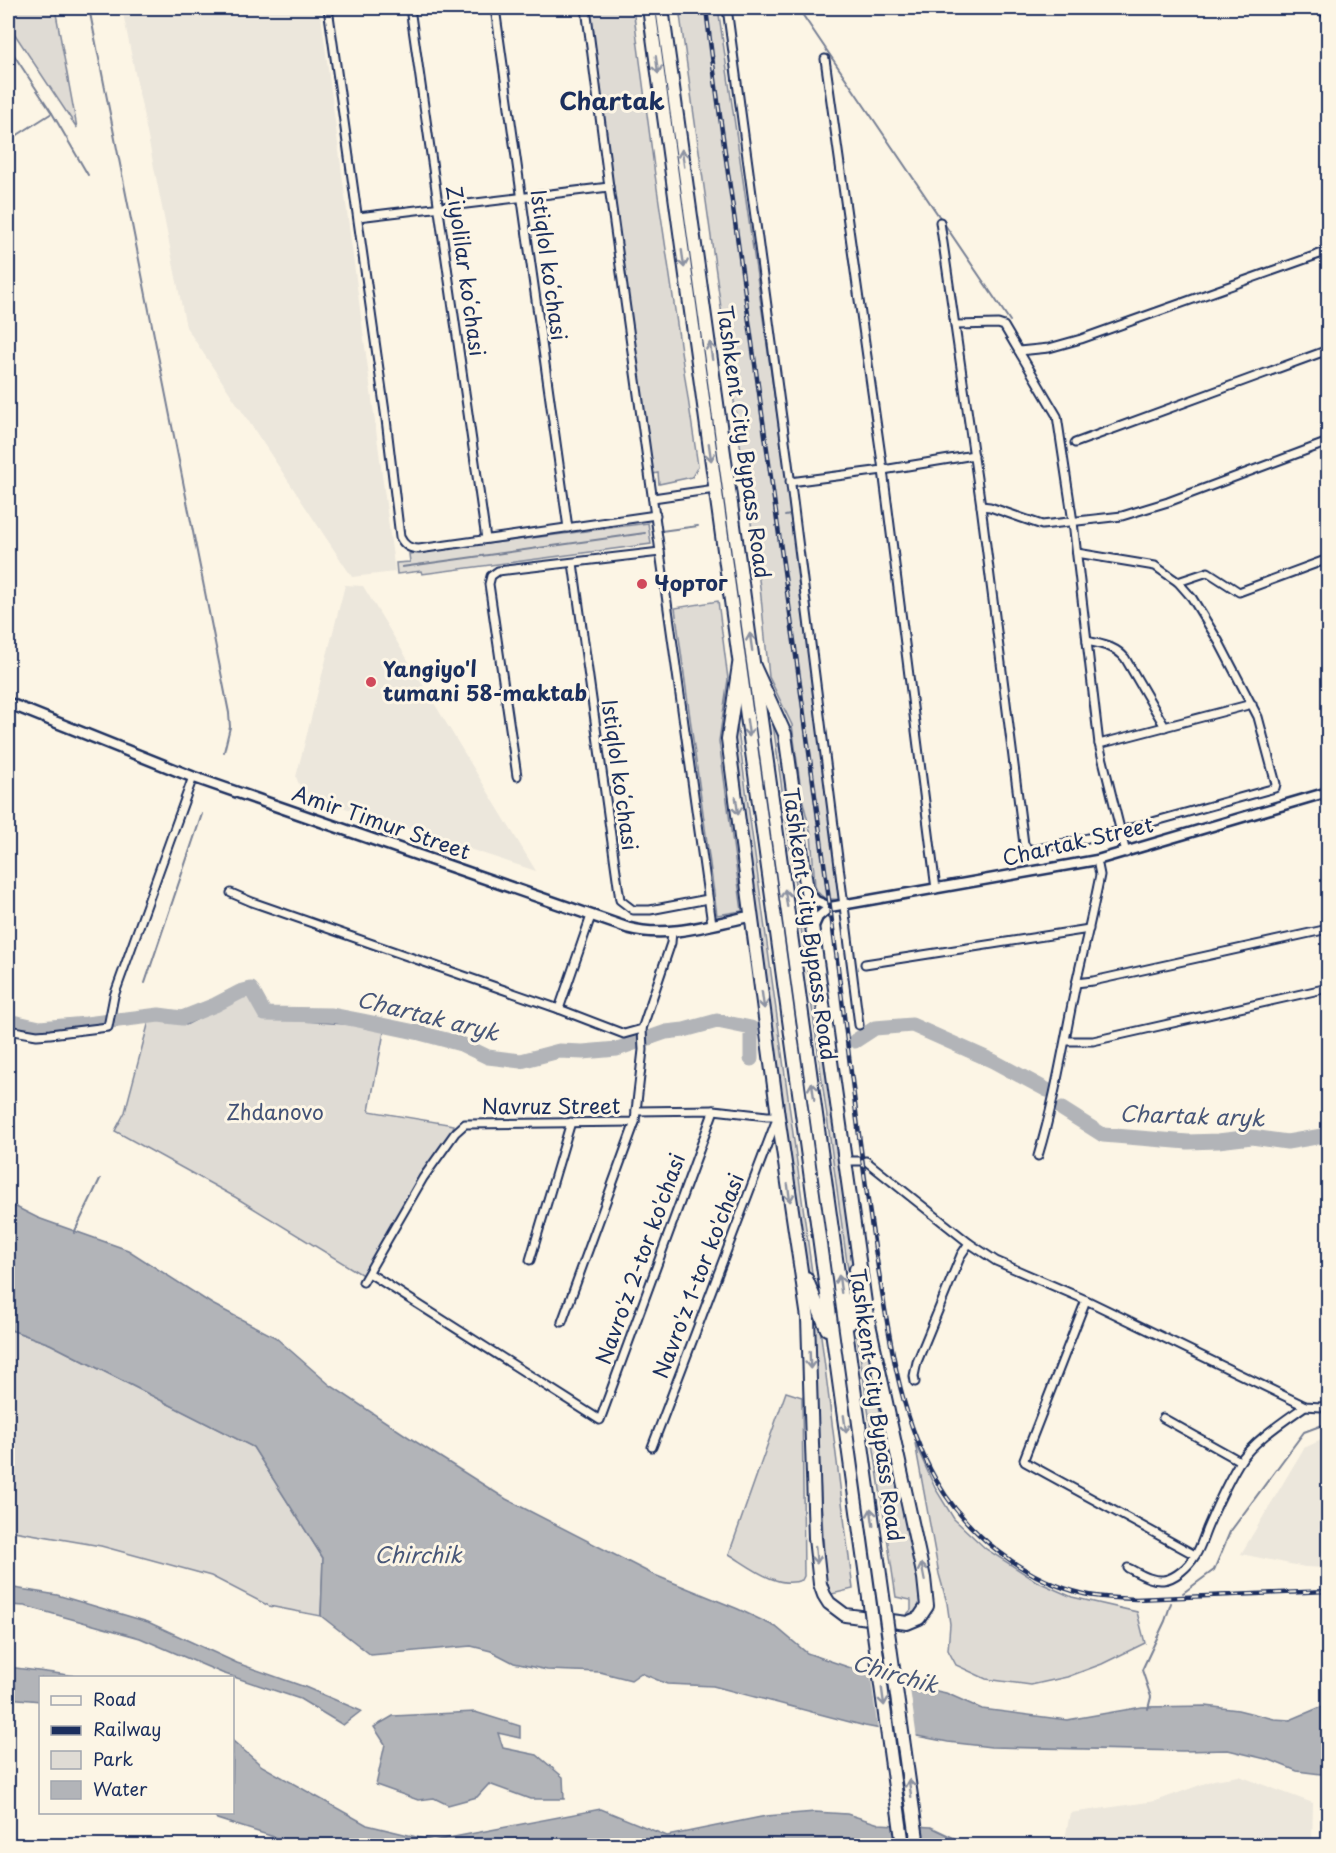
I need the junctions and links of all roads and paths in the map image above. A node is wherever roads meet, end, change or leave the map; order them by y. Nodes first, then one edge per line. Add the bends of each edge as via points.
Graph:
1 (328, 8) edge
2 (410, 8) edge
3 (495, 8) edge
4 (586, 8) edge
5 (648, 8) edge
6 (662, 8) edge
7 (727, 8) edge
8 (1321, 8) edge
9 (1329, 16) edge
10 (825, 59) dead end
11 (609, 187) junction
12 (522, 198) junction
13 (440, 208) junction
14 (358, 217) junction
15 (940, 222) dead end
16 (1329, 251) edge
17 (956, 325) junction
18 (1329, 350) edge
19 (1019, 351) junction
20 (1329, 442) edge
21 (1075, 443) dead end
22 (974, 455) junction
23 (883, 470) junction
24 (790, 482) junction
25 (730, 487) junction
26 (715, 489) junction
27 (653, 498) junction
28 (981, 506) junction
29 (656, 515) junction
30 (1073, 522) junction
31 (568, 528) junction
32 (486, 539) junction
33 (660, 552) junction
34 (1077, 553) junction
35 (1329, 559) edge
36 (573, 563) junction
37 (1178, 582) junction
38 (1087, 641) junction
39 (739, 665) junction
40 (754, 666) junction
41 (8, 703) edge
42 (1252, 704) junction
43 (1165, 727) junction
44 (1099, 744) junction
45 (517, 776) dead end
46 (193, 777) junction
47 (1329, 792) edge
48 (1120, 831) junction
49 (1126, 853) junction
50 (1098, 861) junction
51 (806, 885) junction
52 (936, 890) junction
53 (231, 893) dead end
54 (708, 899) junction
55 (844, 905) junction
56 (830, 907) junction
57 (591, 916) junction
58 (752, 916) junction
59 (712, 924) junction
60 (1089, 929) junction
61 (1329, 929) edge
62 (672, 931) junction
63 (813, 934) junction
64 (865, 964) dead end
65 (1076, 983) junction
66 (1329, 988) edge
67 (560, 1009) junction
68 (859, 1025) dead end
69 (8, 1030) edge
70 (642, 1031) junction
71 (1066, 1041) junction
72 (714, 1110) junction
73 (636, 1111) junction
74 (778, 1116) junction
75 (571, 1122) junction
76 (635, 1122) junction
77 (1038, 1156) dead end
78 (844, 1161) junction
79 (969, 1243) junction
80 (858, 1253) junction
81 (530, 1260) dead end
82 (799, 1261) junction
83 (369, 1273) junction
84 (363, 1282) dead end
85 (1086, 1300) junction
86 (562, 1322) dead end
87 (848, 1342) junction
88 (834, 1346) junction
89 (915, 1382) dead end
90 (1329, 1404) edge
91 (1305, 1406) junction
92 (1163, 1418) dead end
93 (652, 1447) dead end
94 (1240, 1461) junction
95 (1195, 1555) junction
96 (1128, 1568) dead end
97 (903, 1845) edge
98 (918, 1845) edge

1 - 14 street
2 - 13 street, Ziyolilar koʻchasi
3 - 12 street, Istiqlol koʻchasi
4 - 11 street
5 -> 26 highway, Tashkent City Bypass Road
25 -> 6 highway, Tashkent City Bypass Road
7 - 24 street
8 - 9 street
10 - 23 street
11 - 12 street
11 - 27 street
12 - 13 street
12 - 31 street, Istiqlol koʻchasi
13 - 14 street
13 - 32 street, Ziyolilar koʻchasi
14 - 32 street via 400,537 408,547 418,549
15 - 17 street
16 - 19 street via 1081,339
17 - 19 street via 1004,326
17 - 22 street
18 - 21 street
19 - 30 street via 1057,416
20 - 30 street via 1145,510
22 - 23 street
22 - 28 street
23 - 24 street
23 - 52 street
24 - 55 street
25 - 26 highway via 722,484
40 -> 25 highway, Tashkent City Bypass Road
26 - 27 street
26 - 39 highway, Tashkent City Bypass Road
27 - 29 street
28 - 30 street via 1042,525
28 - 48 street via 1022,842 1033,850
29 - 31 street
29 - 33 street
30 - 34 street
31 - 32 street
33 - 36 street
33 - 54 street
34 - 37 street via 1155,566
34 - 38 street
35 - 37 street via 1239,592 1208,572
36 - 45 street via 491,576 489,584
36 - 54 street, Istiqlol koʻchasi via 620,900 633,910 650,910
37 - 42 street via 1208,624
38 - 43 street via 1119,651
38 - 44 street
39 -> 58 highway via 728,739
39 -> 88 highway, Tashkent City Bypass Road
40 - 51 highway via 785,734
87 -> 40 highway, Tashkent City Bypass Road
41 - 46 main road, Amir Timur Street
42 - 43 street
42 - 48 street via 1275,788
43 - 44 street
44 - 48 street
46 - 57 main road, Amir Timur Street
46 - 69 street via 114,996 108,1027 37,1035
47 - 49 street, Chartak Street
48 - 49 street
49 - 50 street, Chartak Street
50 - 52 street, Chartak Street
50 - 60 street via 1100,875
51 - 56 street via 812,898
51 - 63 highway
52 - 55 street, Chartak Street
53 - 67 street
54 - 59 street
55 - 56 street, Chartak Street
55 - 68 street
56 - 63 street via 815,920
57 - 62 main road, Amir Timur Street via 642,932
57 - 67 street
58 - 59 main road, Amir Timur Street
58 -> 74 highway
59 - 62 main road, Amir Timur Street
60 - 64 street
60 - 65 street
61 - 65 street
62 - 70 street
63 - 78 highway
65 - 71 street
66 - 71 street via 1093,1041
67 - 70 street via 624,1034
70 - 73 street
71 - 77 street
72 - 73 street, Navruz Street
72 - 74 street, Navruz Street
72 - 83 street, Navro'z 2-tor ko'chasi via 600,1420
73 - 76 street, Navruz Street
74 -> 82 highway
74 - 93 street, Navro'z 1-tor ko'chasi
75 - 76 street, Navruz Street
75 - 81 street
75 - 83 street, Navruz Street via 465,1124 423,1178
76 - 86 street
78 - 79 street via 866,1161
78 - 80 highway
79 - 85 street via 996,1261
79 - 89 street via 917,1362
82 -> 80 highway via 809,1332 820,1584 829,1604 845,1615 907,1623 919,1618 928,1603 868,1320
80 - 87 highway
82 - 88 highway
83 - 84 street, Navruz Street
85 - 91 street
85 - 95 street via 1025,1462
98 -> 87 highway, Tashkent City Bypass Road, bridge
88 -> 97 highway, Tashkent City Bypass Road, bridge
90 - 91 street
91 - 94 street via 1268,1433
92 - 94 street
94 - 95 street
95 - 96 street via 1166,1580 1148,1578

